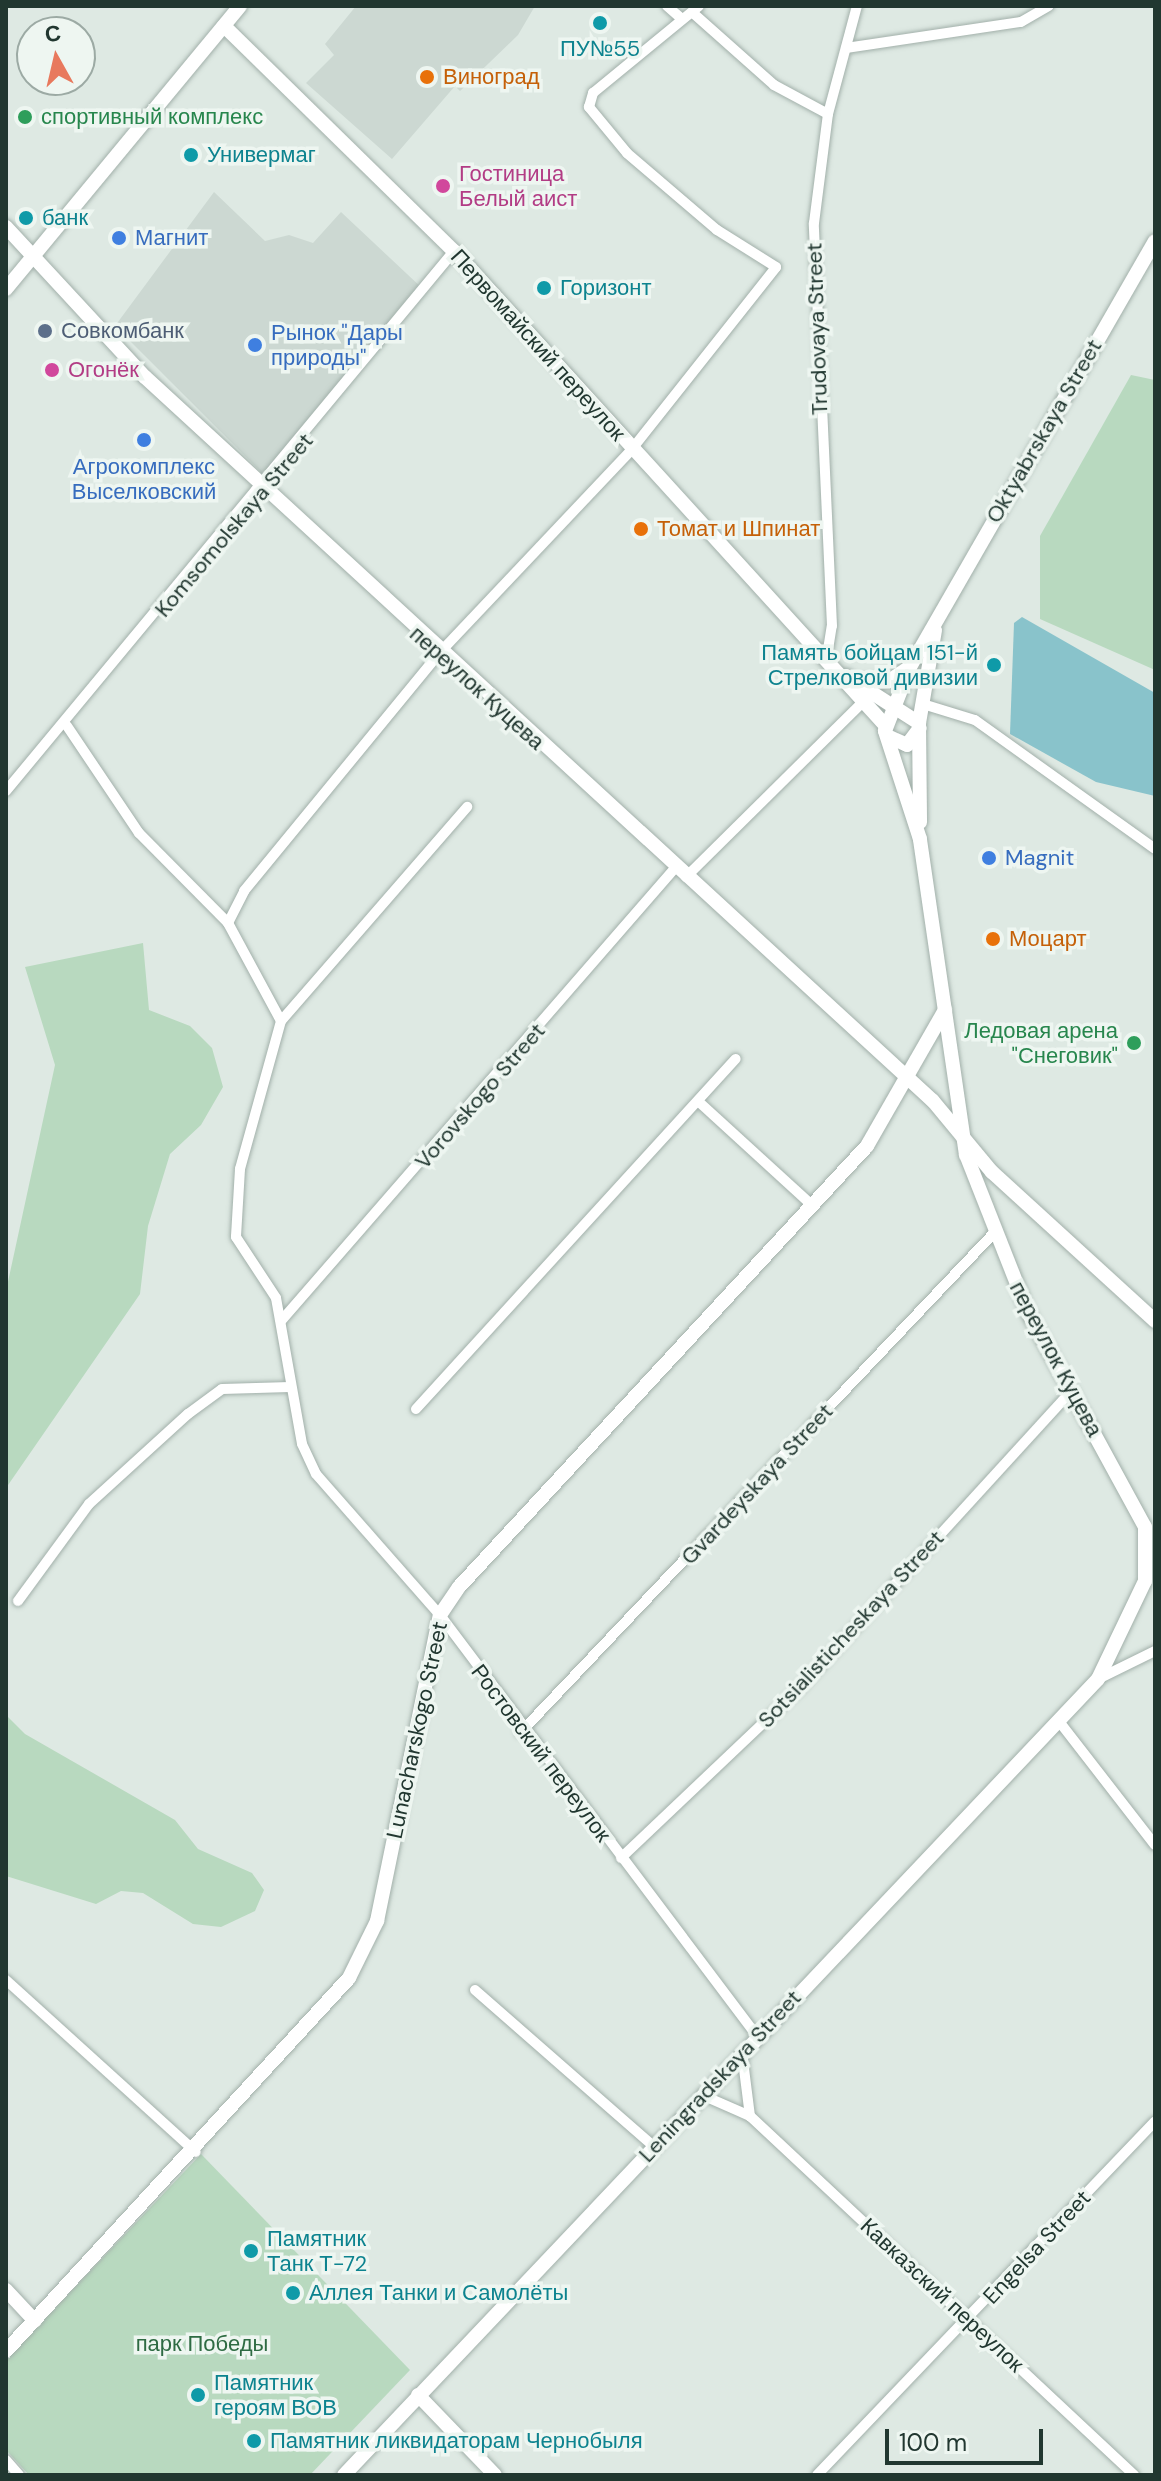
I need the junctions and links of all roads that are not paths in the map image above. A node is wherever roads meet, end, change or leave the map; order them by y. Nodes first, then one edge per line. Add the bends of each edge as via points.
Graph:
1 (240, 6) edge
2 (667, 6) edge
3 (857, 6) edge
4 (696, 10) edge
5 (1044, 10) edge
6 (682, 19) junction
7 (224, 26) junction
8 (846, 48) junction
9 (828, 114) junction
10 (6, 227) edge
11 (1155, 241) edge
12 (454, 251) junction
13 (35, 255) junction
14 (6, 289) edge
15 (632, 449) junction
16 (264, 488) junction
17 (935, 622) junction
18 (442, 650) junction
19 (827, 656) junction
20 (910, 667) junction
21 (842, 673) junction
22 (860, 682) junction
23 (863, 702) junction
24 (926, 705) junction
25 (901, 721) junction
26 (67, 726) junction
27 (6, 791) edge
28 (467, 807) dead end
29 (920, 839) junction
30 (1155, 849) edge
31 (681, 872) junction
32 (228, 923) junction
33 (945, 1010) junction
34 (281, 1021) junction
35 (736, 1059) dead end
36 (908, 1081) junction
37 (699, 1102) junction
38 (962, 1133) junction
39 (813, 1206) junction
40 (992, 1235) junction
41 (281, 1321) junction
42 (1155, 1321) edge
43 (290, 1387) junction
44 (1072, 1390) junction
45 (416, 1409) dead end
46 (1145, 1581) joint
47 (18, 1601) dead end
48 (440, 1615) junction
49 (1155, 1651) edge
50 (1098, 1679) junction
51 (1058, 1720) junction
52 (521, 1732) junction
53 (1155, 1845) edge
54 (621, 1858) junction
55 (6, 1980) edge
56 (475, 1990) dead end
57 (757, 2036) junction
58 (742, 2053) junction
59 (702, 2095) junction
60 (750, 2116) junction
61 (1155, 2121) edge
62 (653, 2146) junction
63 (196, 2152) junction
64 (6, 2290) edge
65 (969, 2320) junction
66 (35, 2321) junction
67 (6, 2351) edge
68 (418, 2395) junction
69 (6, 2460) edge
70 (19, 2475) edge
71 (344, 2475) edge
72 (495, 2475) edge
73 (817, 2475) edge
74 (1134, 2475) edge

1 - 7 street
2 - 6 street
3 - 8 street, Trudovaya Street
4 - 6 street
4 - 9 street via 774,85
5 - 8 street
6 - 15 street, Trudovaya Street via 593,93 589,107 627,153 706,221 776,267
7 - 12 street, Первомайский переулок
7 - 13 street
8 - 9 street, Trudovaya Street
9 - 19 street, Trudovaya Street via 814,223 832,626
10 - 13 street, переулок Куцева
11 - 17 street, Oktyabrskaya Street
12 - 15 street, Первомайский переулок
12 - 16 street, Komsomolskaya Street
13 - 14 street
13 - 16 street, переулок Куцева via 145,377
15 - 18 street, Trudovaya Street
15 - 19 street, Первомайский переулок
16 - 18 street, переулок Куцева
16 - 26 street, Komsomolskaya Street
17 - 20 street, Oktyabrskaya Street
17 - 24 street, Oktyabrskaya Street
18 - 31 street, переулок Куцева
18 - 32 street, Trudovaya Street via 244,891
19 - 21 street, Первомайский переулок
20 - 22 street via 889,681
20 - 25 street, Oktyabrskaya Street
21 - 22 street, Первомайский переулок
21 - 23 street, Первомайский переулок
22 - 25 street, Первомайский переулок
23 - 25 street, Первомайский переулок
23 - 31 street, Vorovskogo Street
24 - 25 street, Oktyabrskaya Street
24 - 30 street via 959,710
25 - 29 street, Первомайский переулок
25 - 29 street, Первомайский переулок
26 - 27 street, Komsomolskaya Street
26 - 32 street via 139,833
28 - 34 street, Ростовский переулок
29 - 33 street, Первомайский переулок
31 - 36 street, переулок Куцева
31 - 41 street, Vorovskogo Street
32 - 34 street
33 - 36 street, Lunacharskogo Street
33 - 38 street, Первомайский переулок
34 - 41 street, Ростовский переулок via 240,1169 236,1237 276,1298
35 - 37 street
36 - 38 street, переулок Куцева
36 - 39 street, Lunacharskogo Street via 867,1146
37 - 39 street
37 - 45 street
38 - 40 street, переулок Куцева
38 - 42 street, переулок Куцева via 992,1172
39 - 48 street, Lunacharskogo Street
40 - 44 street, переулок Куцева
40 - 52 street, Gvardeyskaya Street
41 - 43 street, Ростовский переулок
43 - 47 street via 222,1389 188,1414 89,1504
43 - 48 street, Ростовский переулок via 316,1474
44 - 46 street, переулок Куцева via 1145,1527
44 - 54 street, Sotsialisticheskaya Street via 802,1686
46 - 50 street, Leningradskaya Street
48 - 52 street, Ростовский переулок
48 - 63 street, Lunacharskogo Street via 377,1921 349,1978
49 - 50 street, Leningradskaya Street
50 - 51 street, Leningradskaya Street
51 - 53 street
51 - 57 street, Leningradskaya Street
52 - 54 street, Ростовский переулок
54 - 57 street, Ростовский переулок
55 - 63 street
56 - 62 street via 577,2072
57 - 58 street, Leningradskaya Street
58 - 59 street, Leningradskaya Street
58 - 60 street
59 - 60 street, Кавказский переулок
59 - 62 street, Leningradskaya Street
60 - 65 street, Кавказский переулок
61 - 65 street, Engelsa Street
62 - 68 street, Leningradskaya Street
63 - 66 street, Lunacharskogo Street
64 - 66 street
65 - 73 street, Engelsa Street
65 - 74 street, Кавказский переулок
66 - 67 street, Lunacharskogo Street
68 - 71 street, Leningradskaya Street
68 - 72 street
69 - 70 street

